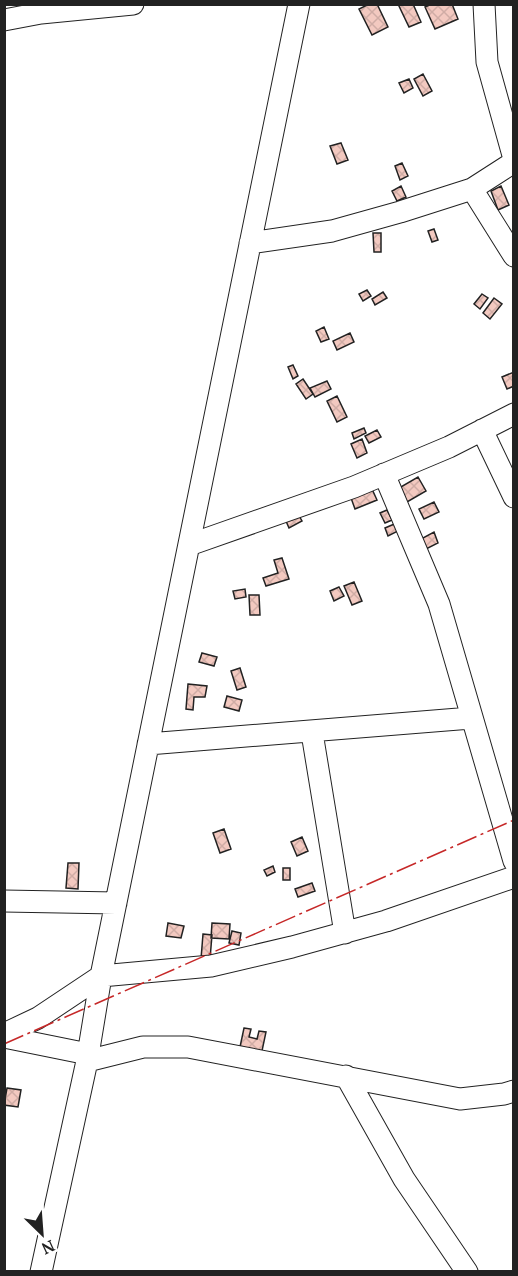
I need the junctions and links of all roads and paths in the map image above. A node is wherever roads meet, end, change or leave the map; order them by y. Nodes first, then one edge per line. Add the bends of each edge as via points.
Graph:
1 (133, 4) edge
2 (299, 4) edge
3 (484, 4) edge
4 (4, 20) edge
5 (513, 160) edge
6 (472, 189) junction
7 (250, 243) junction
8 (513, 256) edge
9 (513, 414) edge
10 (482, 430) junction
11 (384, 474) junction
12 (513, 497) edge
13 (189, 545) junction
14 (471, 718) junction
15 (312, 733) junction
16 (148, 744) junction
17 (513, 861) edge
18 (513, 877) edge
19 (4, 900) edge
20 (116, 903) junction
21 (345, 933) junction
22 (101, 976) junction
23 (4, 1036) edge
24 (87, 1057) junction
25 (346, 1076) junction
26 (513, 1090) edge
27 (41, 1272) edge
28 (467, 1272) edge

1 - 4 street
2 - 7 street
3 - 5 street via 488,62
5 - 6 street
6 - 7 street via 332,231
6 - 8 street
7 - 13 street
9 - 10 street
10 - 11 street
10 - 12 street
11 - 13 street
11 - 14 street via 439,604
13 - 16 street
14 - 15 street
14 - 17 street
15 - 16 street
15 - 21 street
16 - 20 street
18 - 21 street
19 - 20 street
20 - 22 street
21 - 22 street via 211,966
22 - 23 street
22 - 24 street
23 - 24 street
24 - 25 street via 143,1047 188,1047
24 - 27 street
25 - 26 street via 460,1098
25 - 28 street via 404,1179

